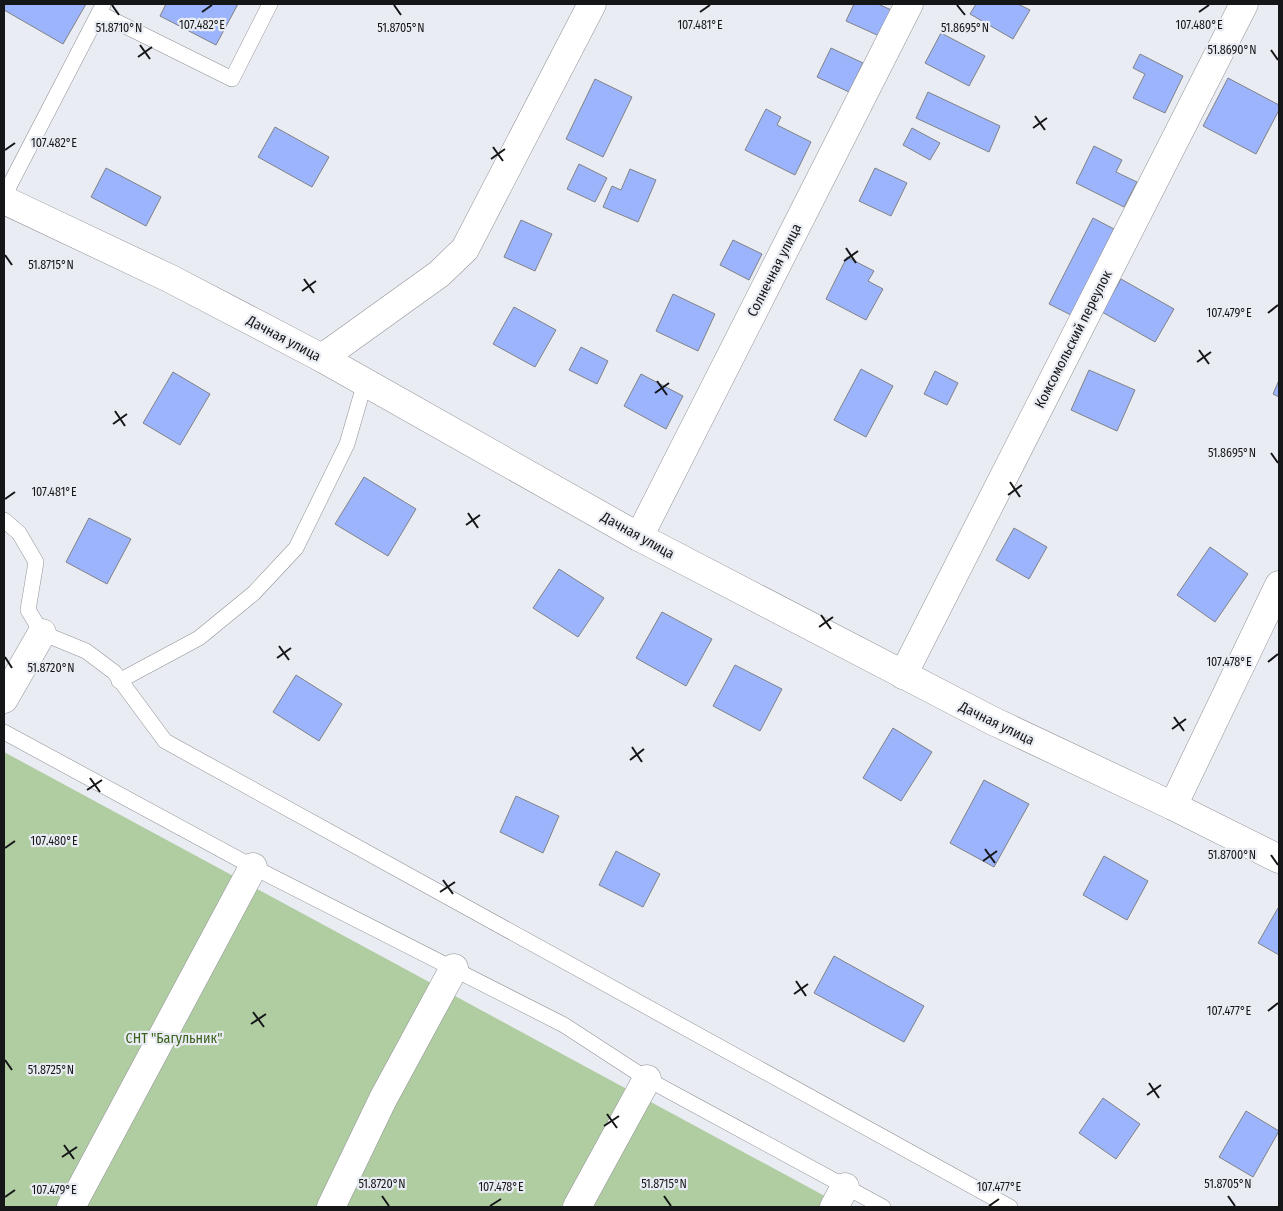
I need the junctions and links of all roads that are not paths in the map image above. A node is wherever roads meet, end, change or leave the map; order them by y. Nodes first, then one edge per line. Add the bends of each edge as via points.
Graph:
1 (270, 4) edge
2 (592, 4) edge
3 (909, 4) edge
4 (1244, 4) edge
5 (101, 8) edge
6 (4, 196) edge
7 (4, 200) edge
8 (322, 358) junction
9 (364, 382) junction
10 (4, 520) edge
11 (639, 536) junction
12 (1279, 585) edge
13 (42, 633) junction
14 (903, 675) junction
15 (119, 681) junction
16 (4, 699) edge
17 (4, 732) edge
18 (1173, 806) junction
19 (1279, 859) edge
20 (253, 866) junction
21 (454, 968) junction
22 (647, 1079) junction
23 (839, 1197) edge
24 (71, 1207) edge
25 (331, 1207) edge
26 (577, 1207) edge
27 (883, 1207) edge
28 (1010, 1207) edge

1 - 5 lane via 232,78
2 - 8 street via 465,249 439,274
3 - 11 street, Солнечная улица
4 - 14 street, Комсомольский переулок
5 - 6 lane
7 - 8 street, Дачная улица via 171,279
8 - 9 street, Дачная улица
9 - 11 street, Дачная улица
9 - 15 lane via 347,444 296,548 254,593 199,638
10 - 13 lane via 19,533 36,562 28,610
11 - 14 street, Дачная улица
12 - 18 street
13 - 15 lane via 86,651 114,672
13 - 16 street
14 - 18 street, Дачная улица
15 - 28 lane via 165,741
17 - 20 lane
18 - 19 street, Дачная улица
20 - 21 lane
20 - 24 street
21 - 22 lane via 564,1025
21 - 25 street via 383,1099
22 - 23 lane
22 - 26 street
23 - 27 lane

